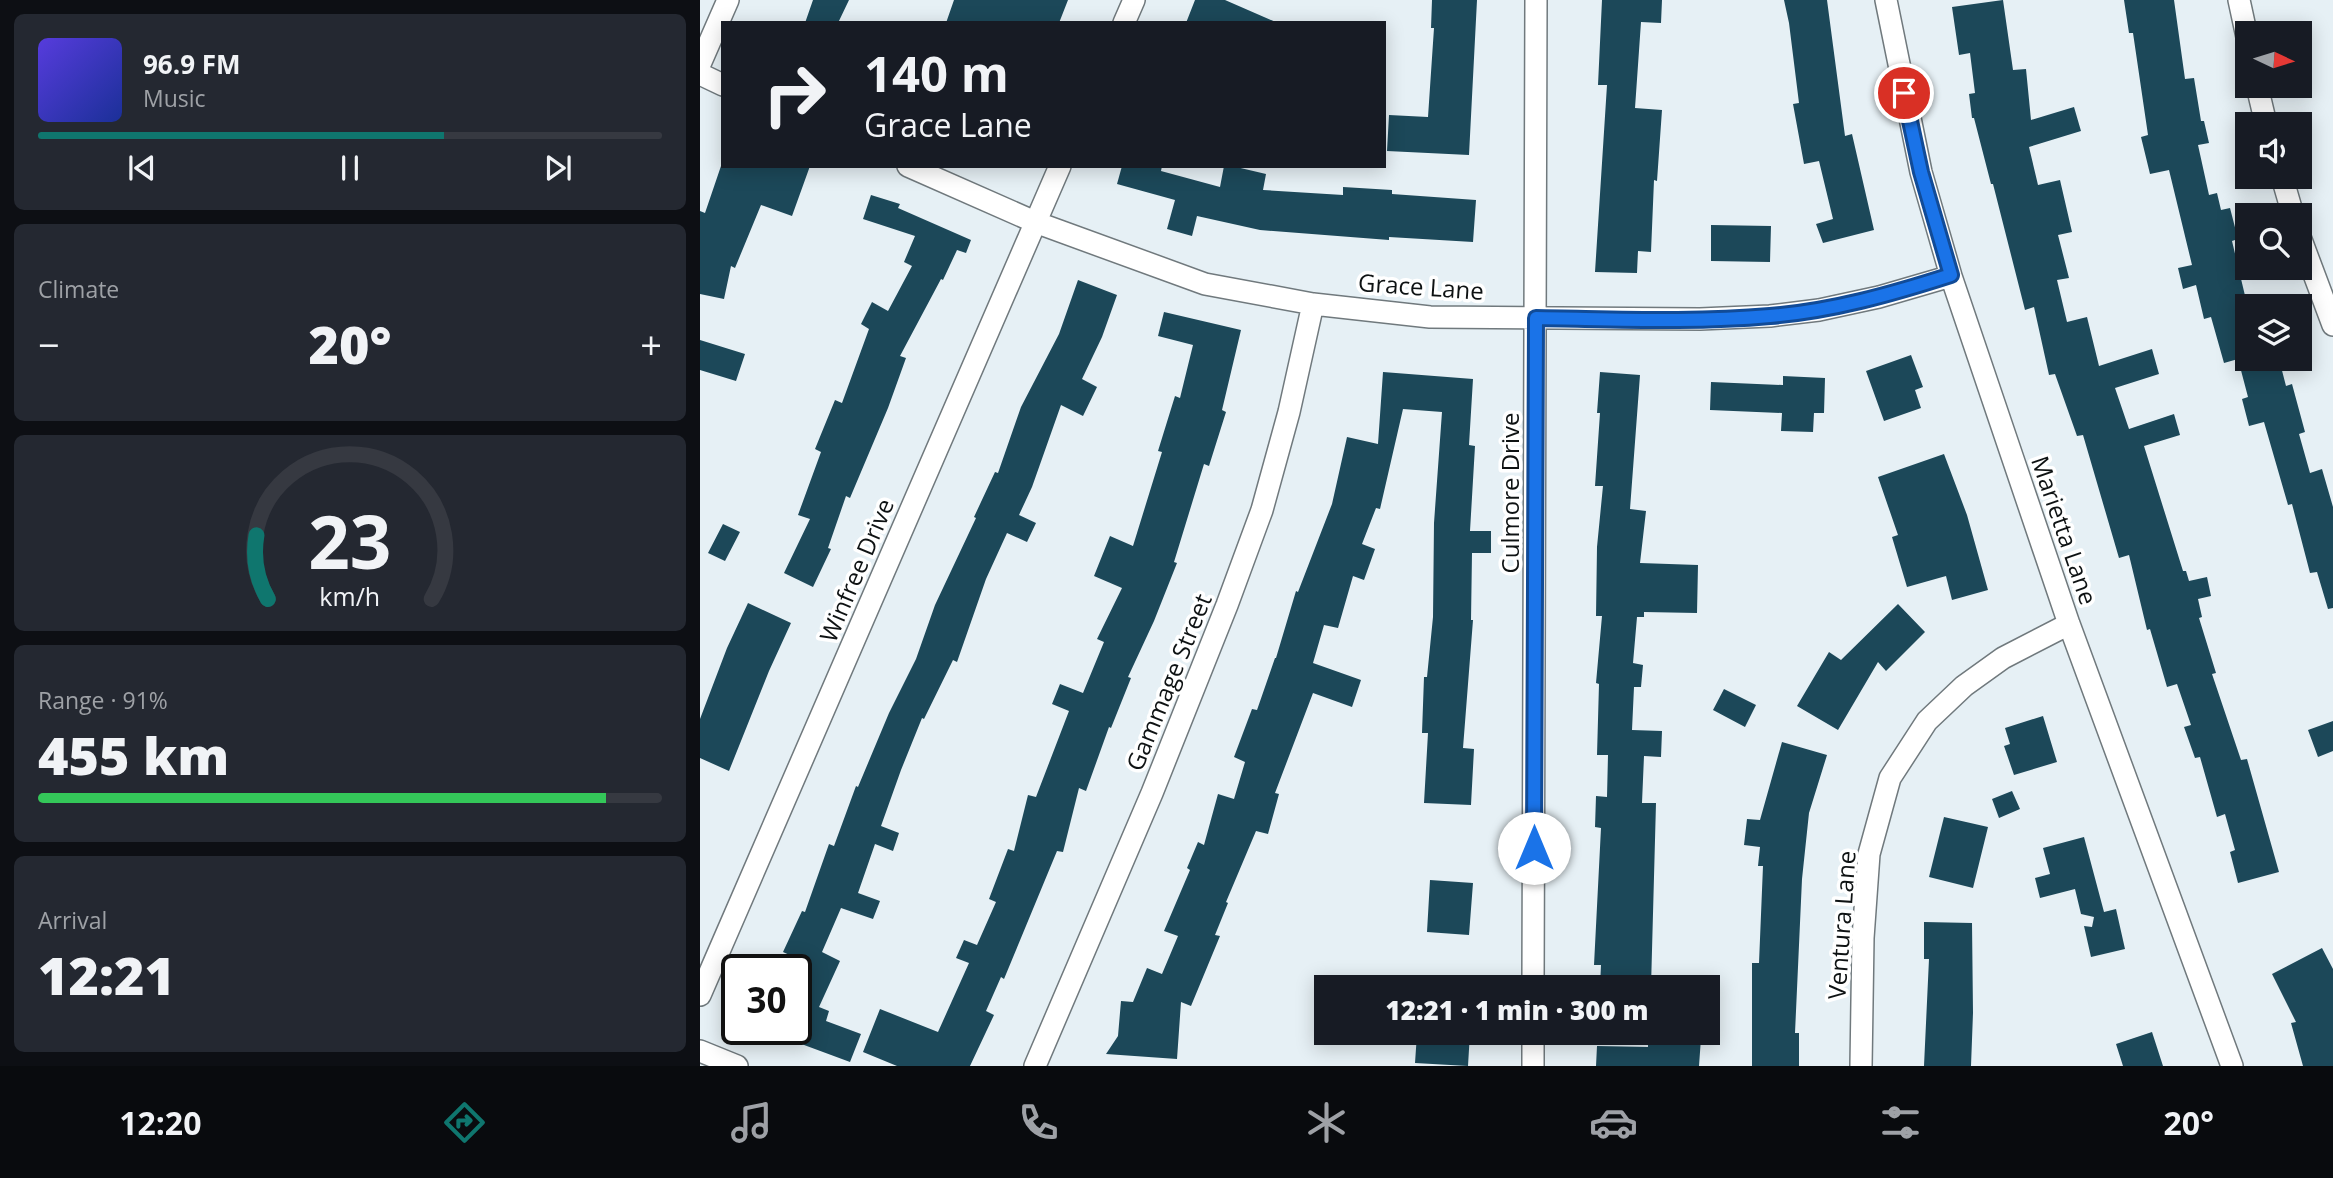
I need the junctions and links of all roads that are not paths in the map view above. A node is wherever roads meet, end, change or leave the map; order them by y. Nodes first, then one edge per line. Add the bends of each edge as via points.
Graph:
1 (728, 0) edge
2 (1134, 0) edge
3 (1536, 0) edge
4 (1886, 0) edge
5 (2239, 0) edge
6 (1125, 21) edge
7 (2244, 21) edge
8 (700, 64) edge
9 (700, 75) edge
10 (721, 84) edge
11 (913, 168) edge
12 (1059, 168) edge
13 (1035, 222) junction
14 (2312, 269) edge
15 (1951, 275) junction
16 (1313, 304) junction
17 (1536, 318) junction
18 (2333, 325) edge
19 (2069, 624) junction
20 (1533, 975) edge
21 (700, 995) edge
22 (1533, 1045) edge
23 (700, 1051) edge
24 (737, 1066) edge
25 (1035, 1066) edge
26 (1533, 1066) edge
27 (1861, 1066) edge
28 (2232, 1066) edge

1 - 8 street
2 - 6 street
3 - 17 street, Culmore Drive
4 - 15 street, Marietta Lane via 1921,172
5 - 7 street
9 - 10 street
11 - 13 street, Grace Lane
12 - 13 street, Winfree Drive
13 - 16 street, Grace Lane via 1205,284
13 - 21 street, Winfree Drive
14 - 18 street
15 - 17 street, Grace Lane via 1879,298 1770,316
15 - 19 street, Marietta Lane
16 - 17 street, Grace Lane via 1430,317
16 - 25 street, Gammage Street via 1262,510 1227,606
17 - 20 street, Culmore Drive
19 - 27 street, Ventura Lane via 2003,658 1964,686 1927,722 1890,778 1869,854
19 - 28 street, Marietta Lane
22 - 26 street
23 - 24 street

